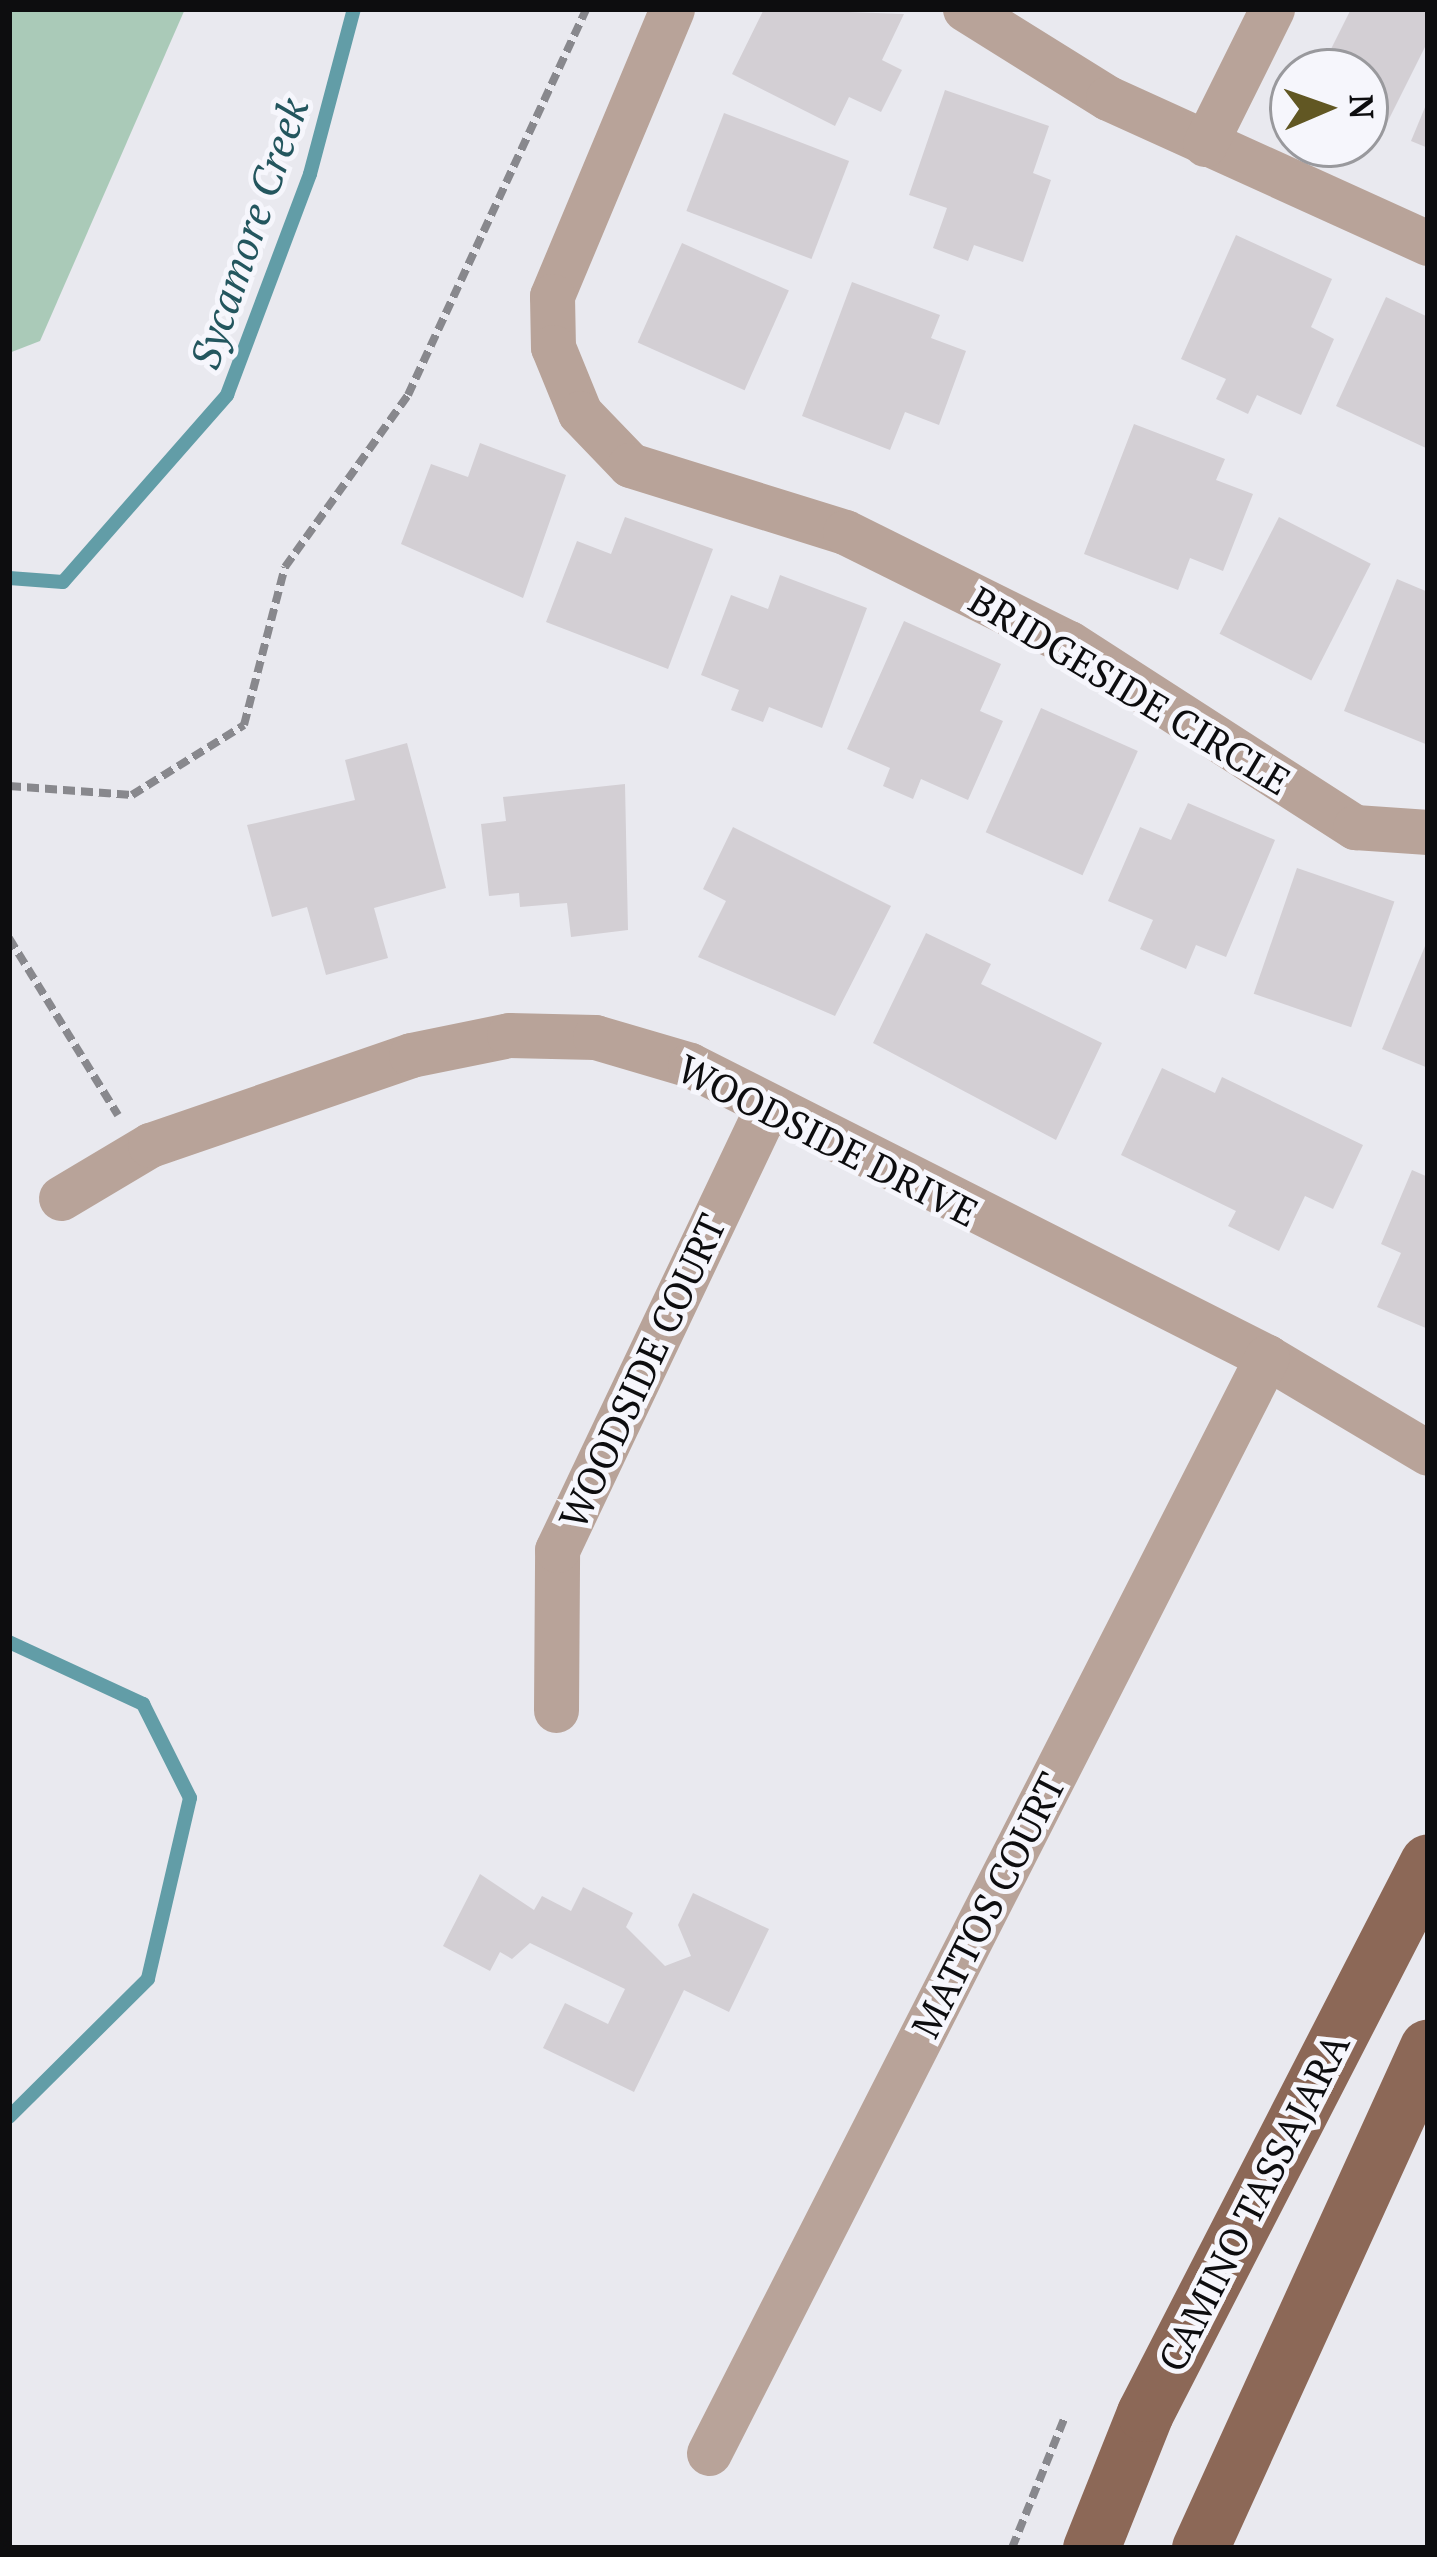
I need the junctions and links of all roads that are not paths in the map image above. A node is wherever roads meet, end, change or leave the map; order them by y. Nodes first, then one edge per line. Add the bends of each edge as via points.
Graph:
1 (672, 9) edge
2 (965, 9) edge
3 (1272, 9) edge
4 (1205, 144) junction
5 (1428, 242) edge
6 (1428, 832) edge
7 (765, 1112) junction
8 (61, 1198) dead end
9 (1268, 1357) junction
10 (1428, 1453) edge
11 (556, 1710) dead end
12 (1428, 1862) edge
13 (1428, 2047) edge
14 (709, 2453) dead end
15 (1091, 2548) edge
16 (1200, 2548) edge

1 - 6 street, BRIDGESIDE CIRCLE via 552,296 553,347 580,413 630,465 844,532 1069,643 1355,827
2 - 4 street
3 - 4 street
4 - 5 street
7 - 8 street, WOODSIDE DRIVE via 690,1065 595,1037 509,1035 411,1054 150,1145
7 - 9 street, WOODSIDE DRIVE
7 - 11 street, WOODSIDE COURT via 557,1550
9 - 10 street, WOODSIDE DRIVE
9 - 14 street, MATTOS COURT
12 - 15 main road, CAMINO TASSAJARA via 1145,2413
13 - 16 main road

